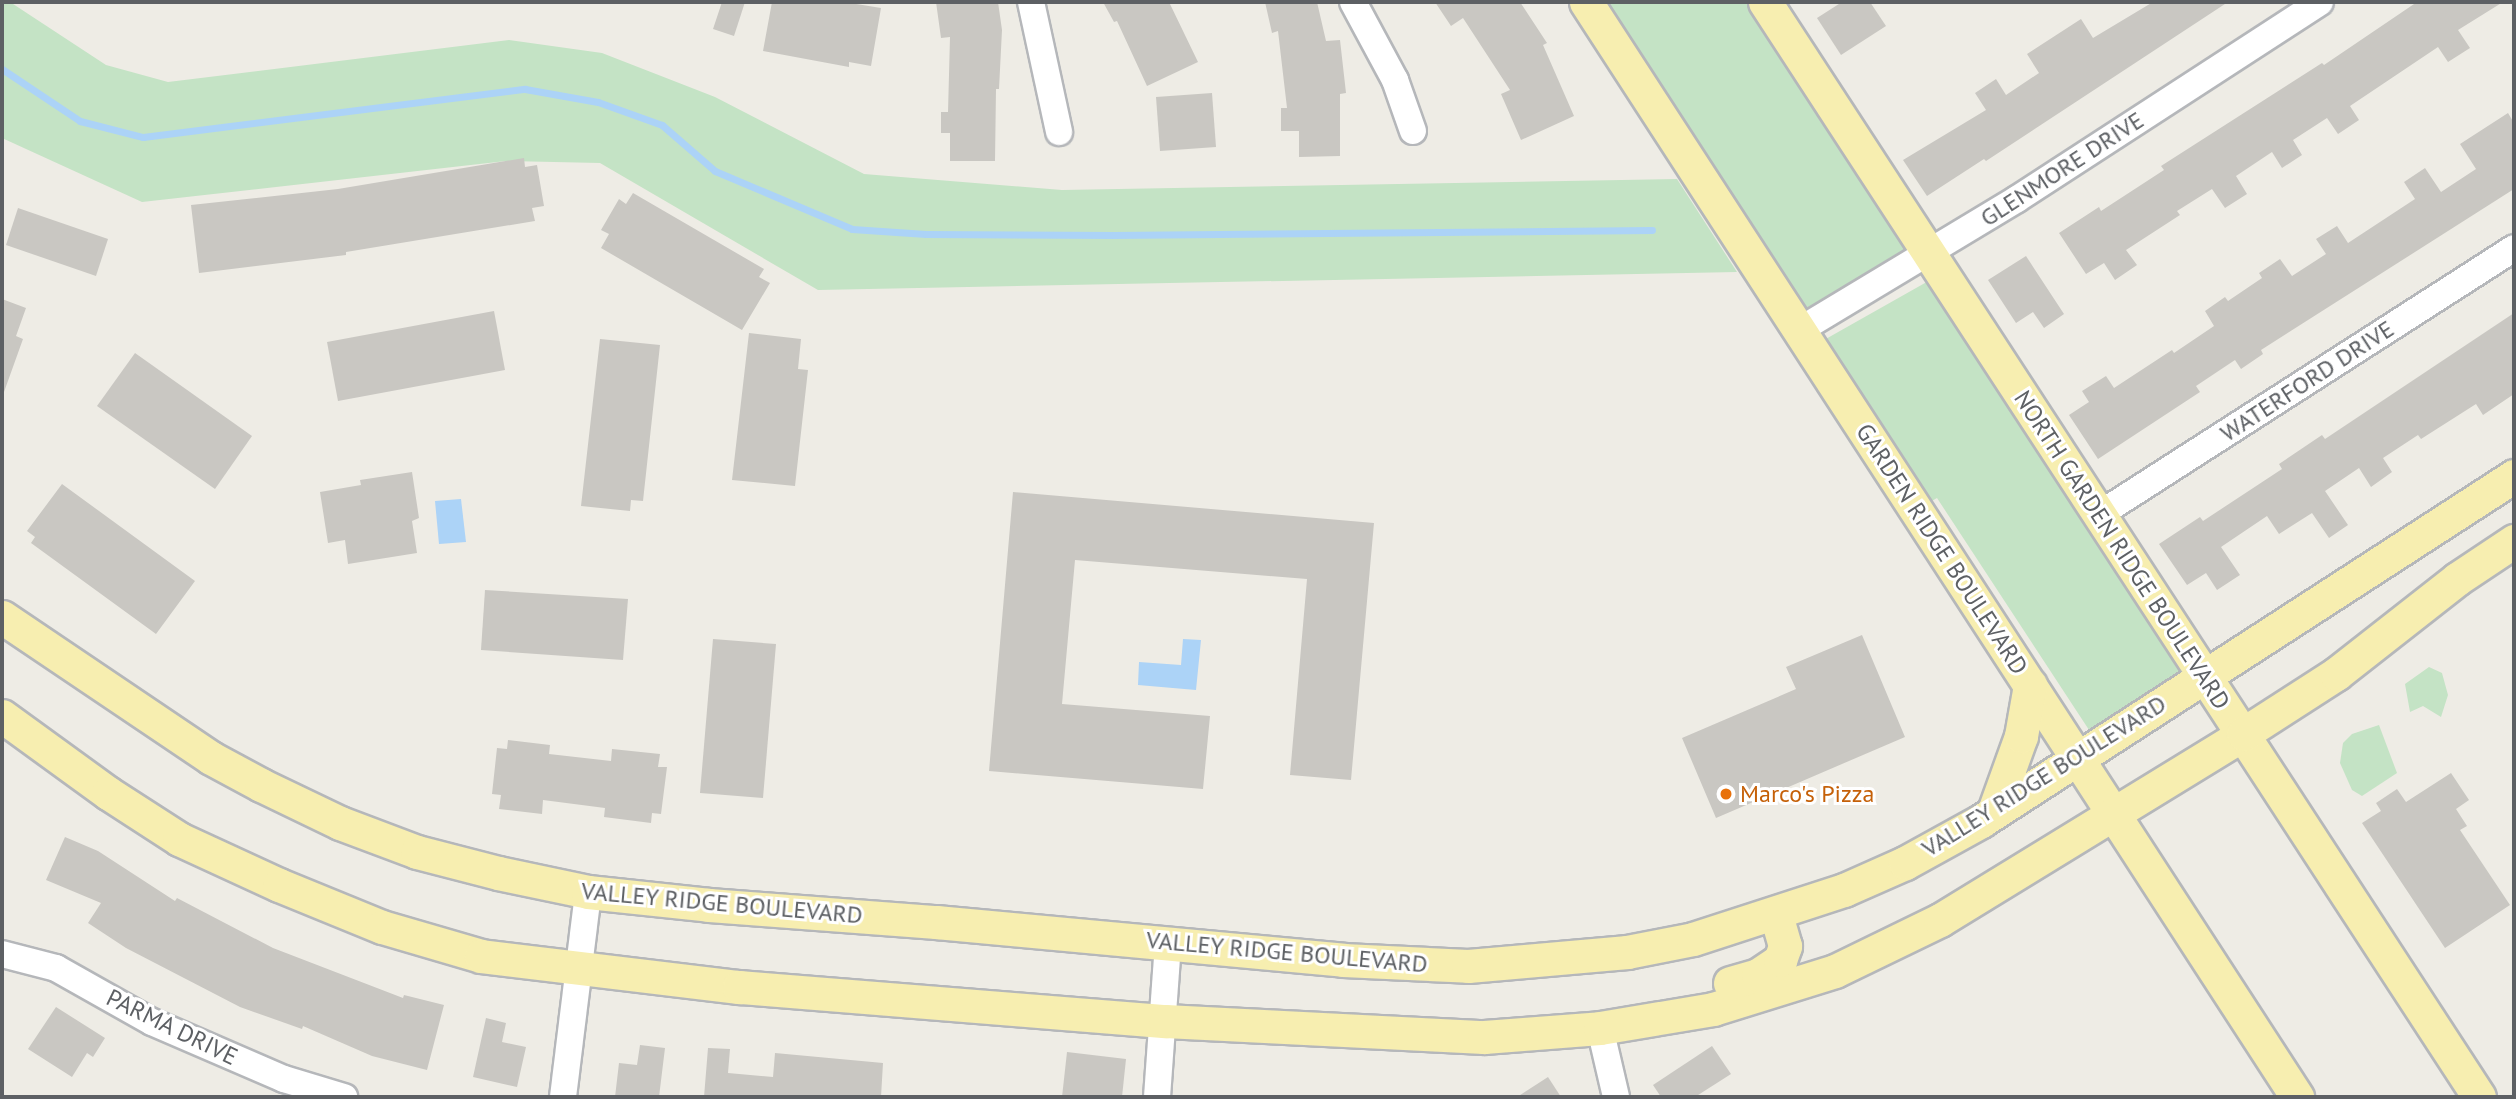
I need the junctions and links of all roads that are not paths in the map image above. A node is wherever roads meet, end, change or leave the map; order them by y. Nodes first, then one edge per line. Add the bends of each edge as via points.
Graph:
1 (1031, 2) edge
2 (1353, 2) edge
3 (1586, 2) edge
4 (1765, 2) edge
5 (2320, 2) edge
6 (1413, 131) dead end
7 (1059, 132) dead end
8 (2514, 248) edge
9 (1928, 254) junction
10 (1800, 330) junction
11 (2514, 476) edge
12 (2100, 514) junction
13 (2514, 541) edge
14 (2, 617) edge
15 (2205, 676) junction
16 (2030, 685) junction
17 (2, 716) edge
18 (2243, 734) junction
19 (2077, 757) junction
20 (1994, 811) junction
21 (2114, 814) junction
22 (588, 892) junction
23 (1776, 915) junction
24 (1168, 943) junction
25 (2, 954) edge
26 (579, 968) junction
27 (1653, 1019) junction
28 (1165, 1021) junction
29 (1600, 1028) junction
30 (280, 1088) edge
31 (344, 1097) edge
32 (564, 1097) edge
33 (1157, 1097) edge
34 (1616, 1097) edge
35 (2297, 1097) edge
36 (2479, 1097) edge

1 - 7 street
2 - 6 street via 1395,80
3 - 10 main road, GARDEN RIDGE BOULEVARD
4 - 9 main road, NORTH GARDEN RIDGE BOULEVARD
5 - 9 street, GLENMORE DRIVE
8 - 12 street, WATERFORD DRIVE
9 - 10 street, GLENMORE DRIVE
9 - 12 main road, NORTH GARDEN RIDGE BOULEVARD
10 - 16 main road, GARDEN RIDGE BOULEVARD
11 - 15 main road, VALLEY RIDGE BOULEVARD
12 - 15 main road, NORTH GARDEN RIDGE BOULEVARD
13 - 18 main road via 2457,579 2336,674
14 - 22 main road, VALLEY RIDGE BOULEVARD via 211,758 313,811 417,852
15 - 18 main road, NORTH GARDEN RIDGE BOULEVARD
15 - 19 main road, VALLEY RIDGE BOULEVARD
16 - 19 main road, GARDEN RIDGE BOULEVARD
16 - 20 main road via 2021,736
17 - 26 main road via 179,839 279,885 382,927 481,956
18 - 21 main road
18 - 36 main road, NORTH GARDEN RIDGE BOULEVARD
19 - 20 main road, VALLEY RIDGE BOULEVARD
19 - 21 main road, GARDEN RIDGE BOULEVARD
20 - 23 main road, VALLEY RIDGE BOULEVARD via 1905,863
21 - 27 main road via 1940,920 1835,971 1713,1009
21 - 35 main road, GARDEN RIDGE BOULEVARD
22 - 24 main road, VALLEY RIDGE BOULEVARD
22 - 26 street
23 - 24 main road, VALLEY RIDGE BOULEVARD via 1627,952 1468,966 1383,963
23 - 27 main road via 1785,946 1771,968 1685,996
24 - 28 street
25 - 30 street, PARMA DRIVE via 56,968
26 - 28 main road via 739,987
26 - 32 street
27 - 29 main road
28 - 29 main road via 1438,1037
28 - 33 street
29 - 34 street
30 - 31 street, PARMA DRIVE

